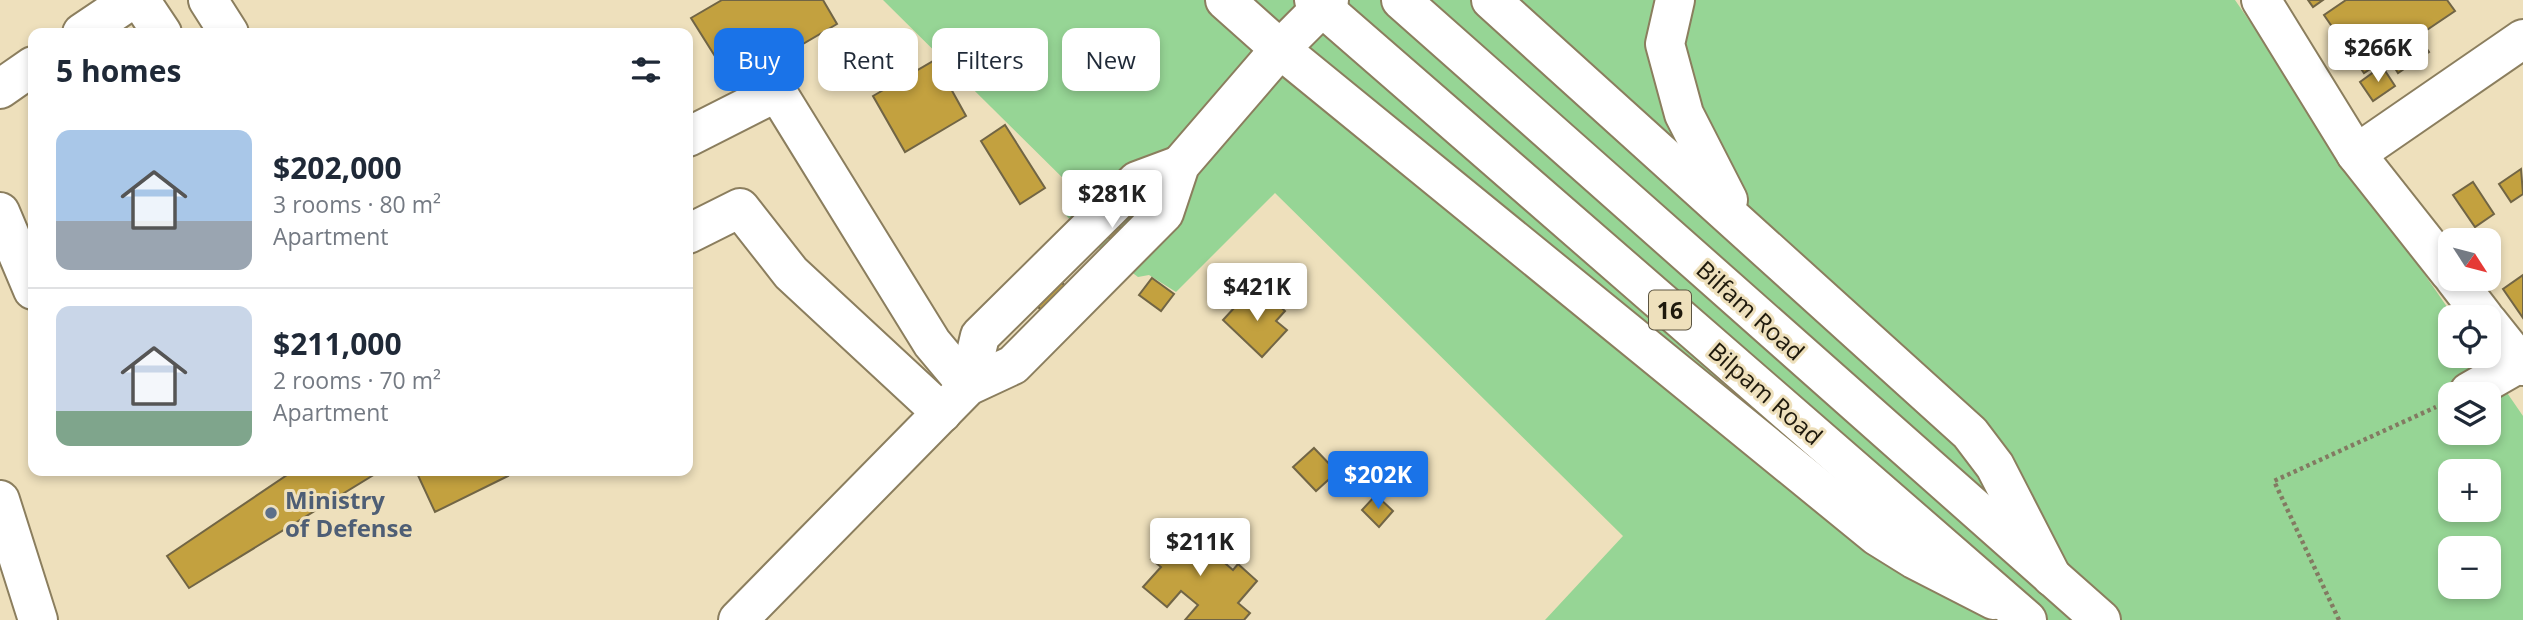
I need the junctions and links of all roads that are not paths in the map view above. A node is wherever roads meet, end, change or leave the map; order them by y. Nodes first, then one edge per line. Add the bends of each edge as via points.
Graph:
1 (131, 0) edge
2 (140, 0) edge
3 (208, 0) edge
4 (1225, 0) edge
5 (1401, 0) edge
6 (1491, 0) edge
7 (1675, 0) edge
8 (2261, 0) edge
9 (1322, 2) edge
10 (89, 28) edge
11 (159, 28) edge
12 (226, 28) edge
13 (2523, 39) edge
14 (1280, 49) junction
15 (28, 69) edge
16 (0, 89) edge
17 (693, 134) edge
18 (2356, 154) junction
19 (0, 212) edge
20 (1738, 221) junction
21 (693, 232) edge
22 (2438, 258) edge
23 (28, 278) edge
24 (2464, 291) edge
25 (2475, 305) edge
26 (2501, 338) edge
27 (2522, 363) edge
28 (2486, 382) edge
29 (968, 386) junction
30 (942, 412) junction
31 (0, 499) edge
32 (2053, 579) junction
33 (2024, 617) edge
34 (38, 620) edge
35 (738, 620) edge
36 (2101, 620) edge

1 - 10 street
2 - 11 street
3 - 12 street
4 - 14 street
5 - 32 street, Bilfam Road / 16
6 - 20 street
7 - 20 street via 1665,44 1684,114
8 - 18 street
9 - 14 street
9 - 33 street, Bilpam Road / 16
13 - 18 street
14 - 29 street via 1180,165 1138,181 980,336
14 - 33 street via 1877,536
15 - 16 street
17 - 29 street via 778,92 932,343
18 - 22 street
19 - 23 street
20 - 32 street via 1970,433 1996,466
21 - 30 street via 740,208 791,273
24 - 25 street
26 - 27 street
27 - 28 street
29 - 30 street
30 - 35 street
31 - 34 street
32 - 36 street, Bilfam Road / 16

